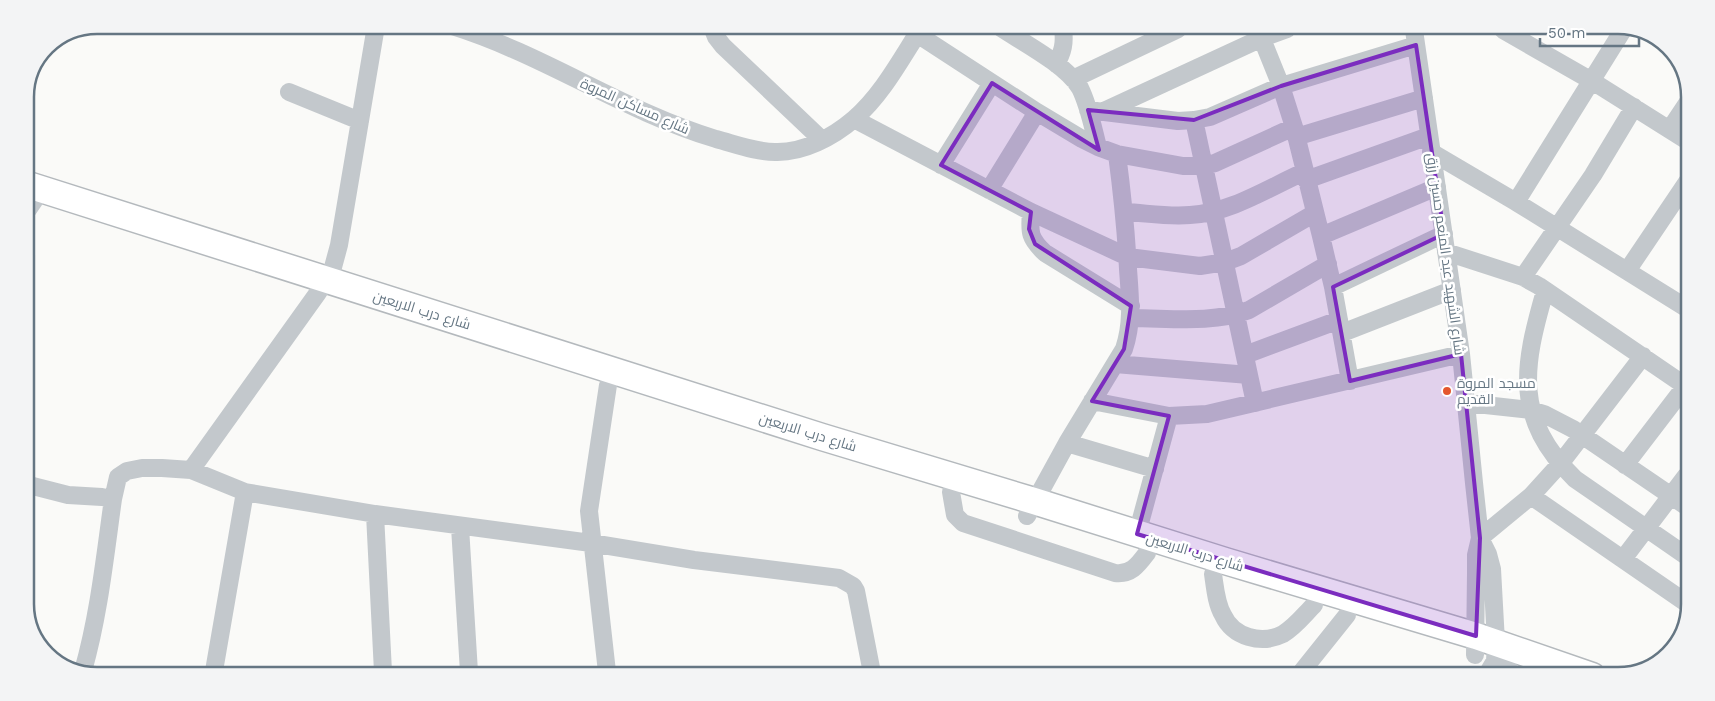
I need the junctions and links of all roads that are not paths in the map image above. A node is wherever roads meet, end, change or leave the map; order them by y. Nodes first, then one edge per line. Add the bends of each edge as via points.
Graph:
1 (375, 34) edge
2 (475, 34) edge
3 (715, 34) edge
4 (917, 34) edge
5 (923, 34) edge
6 (1010, 34) edge
7 (1064, 34) edge
8 (1168, 34) edge
9 (1258, 34) edge
10 (1260, 34) edge
11 (1510, 34) edge
12 (1620, 34) edge
13 (1415, 37) edge
14 (1056, 64) junction
15 (1073, 79) junction
16 (1592, 81) junction
17 (992, 83) junction
18 (1281, 86) junction
19 (289, 92) dead end
20 (1424, 98) junction
21 (1634, 107) junction
22 (1096, 111) junction
23 (1037, 112) junction
24 (1681, 112) edge
25 (854, 119) junction
26 (1194, 120) junction
27 (360, 122) junction
28 (1670, 129) junction
29 (1295, 132) junction
30 (1681, 137) edge
31 (822, 140) junction
32 (1430, 144) junction
33 (1098, 147) junction
34 (1117, 154) junction
35 (941, 165) junction
36 (1204, 166) junction
37 (1305, 176) junction
38 (1437, 187) junction
39 (989, 190) junction
40 (1681, 191) edge
41 (34, 199) edge
42 (1516, 202) junction
43 (1214, 211) junction
44 (1031, 212) junction
45 (1124, 212) junction
46 (1315, 213) junction
47 (1557, 229) junction
48 (1444, 234) junction
49 (1322, 236) junction
50 (1446, 252) junction
51 (1128, 257) junction
52 (1224, 262) junction
53 (1328, 264) junction
54 (1627, 271) junction
55 (1523, 278) junction
56 (322, 287) junction
57 (1333, 287) junction
58 (1452, 290) junction
59 (1545, 291) junction
60 (1681, 305) edge
61 (1131, 312) junction
62 (1236, 315) junction
63 (1340, 327) junction
64 (1460, 354) junction
65 (1245, 355) junction
66 (1642, 356) junction
67 (1115, 364) junction
68 (1249, 375) junction
69 (1350, 381) junction
70 (1681, 382) edge
71 (608, 384) junction
72 (1681, 394) edge
73 (1092, 402) junction
74 (1467, 403) junction
75 (1255, 404) junction
76 (1531, 410) junction
77 (1169, 416) junction
78 (1582, 436) junction
79 (1067, 443) junction
80 (819, 444) junction
81 (1560, 464) junction
82 (1625, 465) junction
83 (1155, 469) junction
84 (191, 470) junction
85 (1681, 483) edge
86 (34, 486) edge
87 (245, 492) junction
88 (951, 492) junction
89 (1531, 496) junction
90 (1671, 496) junction
91 (114, 500) junction
92 (1681, 503) edge
93 (1031, 508) junction
94 (375, 514) junction
95 (460, 527) junction
96 (1647, 528) junction
97 (1480, 538) junction
98 (592, 543) junction
99 (1142, 543) junction
100 (1681, 552) edge
101 (1623, 559) junction
102 (1213, 574) junction
103 (1681, 599) edge
104 (1314, 605) junction
105 (1347, 615) junction
106 (1492, 659) edge
107 (85, 666) edge
108 (215, 667) edge
109 (383, 667) edge
110 (469, 667) edge
111 (606, 667) edge
112 (871, 667) edge
113 (1305, 667) edge
114 (1513, 667) edge
115 (1539, 667) edge

1 - 27 street
2 - 31 street, شارع مساكن المروة via 512,47 632,107 698,133 775,152 801,149
3 - 31 street via 723,46
4 - 25 street, شارع مساكن المروة via 873,100
5 - 17 street
6 - 14 street
7 - 14 street via 1063,52
8 - 15 street
9 - 22 street
10 - 18 street
11 - 16 street
12 - 16 street
13 - 18 street
13 - 20 street, شارع الشهيد عبد المنعم حسين رزق
14 - 15 street
15 - 22 street
16 - 21 street
16 - 42 street
17 - 23 street
17 - 35 street
18 - 26 street via 1210,117
18 - 29 street
19 - 27 street
20 - 29 street
20 - 32 street, شارع الشهيد عبد المنعم حسين رزق
21 - 28 street
21 - 47 street
22 - 26 street
22 - 33 street
23 - 33 street
23 - 39 street
24 - 28 street
25 - 31 street, شارع مساكن المروة
25 - 35 street
26 - 36 street
27 - 56 street via 340,244 332,271
28 - 30 street
29 - 36 street
29 - 37 street
32 - 37 street
32 - 38 street, شارع الشهيد عبد المنعم حسين رزق
32 - 42 street
33 - 34 street
34 - 36 street via 1183,166
34 - 45 street
35 - 39 street
36 - 43 street
37 - 43 street
37 - 46 street
38 - 48 street, شارع الشهيد عبد المنعم حسين رزق
38 - 49 street
39 - 44 street
40 - 54 street
41 - 56 highway, شارع درب الاربعين
42 - 47 street
43 - 45 street via 1189,215
43 - 52 street
44 - 51 street
44 - 61 street via 1029,229 1035,244
45 - 51 street
46 - 49 street
46 - 52 street via 1241,256
47 - 54 street
47 - 55 street
48 - 50 street, شارع الشهيد عبد المنعم حسين رزق
48 - 57 street
49 - 53 street
50 - 55 street
50 - 58 street, شارع الشهيد عبد المنعم حسين رزق
51 - 52 street via 1200,266
51 - 61 street
52 - 62 street
53 - 57 street
53 - 62 street
54 - 60 street
55 - 59 street
56 - 71 highway, شارع درب الاربعين
56 - 80 highway, شارع درب الاربعين
56 - 84 street
57 - 63 street
58 - 63 street
58 - 64 street, شارع الشهيد عبد المنعم حسين رزق
59 - 66 street
59 - 76 street via 1530,350 1528,386
61 - 62 street via 1210,319
61 - 67 street via 1130,333
62 - 65 street
63 - 65 street
63 - 69 street
64 - 69 street
64 - 74 street, شارع الشهيد عبد المنعم حسين رزق
65 - 68 street
66 - 70 street
66 - 78 street
67 - 68 street
67 - 73 street
68 - 75 street
69 - 75 street
71 - 80 highway, شارع درب الاربعين
71 - 98 street via 589,512
72 - 82 street
73 - 77 street
73 - 79 street
74 - 76 street
74 - 97 street, شارع الشهيد عبد المنعم حسين رزق
75 - 77 street via 1207,414
76 - 78 street via 1559,421
76 - 81 street via 1544,442
77 - 83 street
78 - 81 street
78 - 82 street
79 - 83 street
79 - 93 street
80 - 88 highway, شارع درب الاربعين
80 - 93 highway, شارع درب الاربعين
81 - 89 street
81 - 96 street via 1575,479
82 - 90 street
83 - 99 street
84 - 87 street
84 - 91 street via 126,471 118,477
85 - 90 street
86 - 91 street via 68,495
87 - 94 street
87 - 108 street
88 - 93 highway, شارع درب الاربعين
88 - 99 street via 955,514 963,523 1115,573 1129,572 1139,564
89 - 97 street
89 - 101 street
90 - 92 street
90 - 96 street
91 - 107 street
93 - 99 highway, شارع درب الاربعين
94 - 95 street
94 - 109 street
95 - 98 street
95 - 110 street
96 - 100 street
96 - 101 street
97 - 106 street, شارع الشهيد عبد المنعم حسين رزق via 1492,569
98 - 111 street
98 - 112 street via 694,560 828,575 847,581 856,591
99 - 102 highway, شارع درب الاربعين
99 - 106 highway, شارع درب الاربعين
101 - 103 street
102 - 104 highway, شارع درب الاربعين
102 - 104 street via 1223,615 1234,631 1242,635 1274,637 1284,633
104 - 105 highway, شارع درب الاربعين
105 - 106 highway, شارع درب الاربعين
105 - 113 street
106 - 114 highway, شارع درب الاربعين
106 - 115 highway, شارع درب الاربعين

